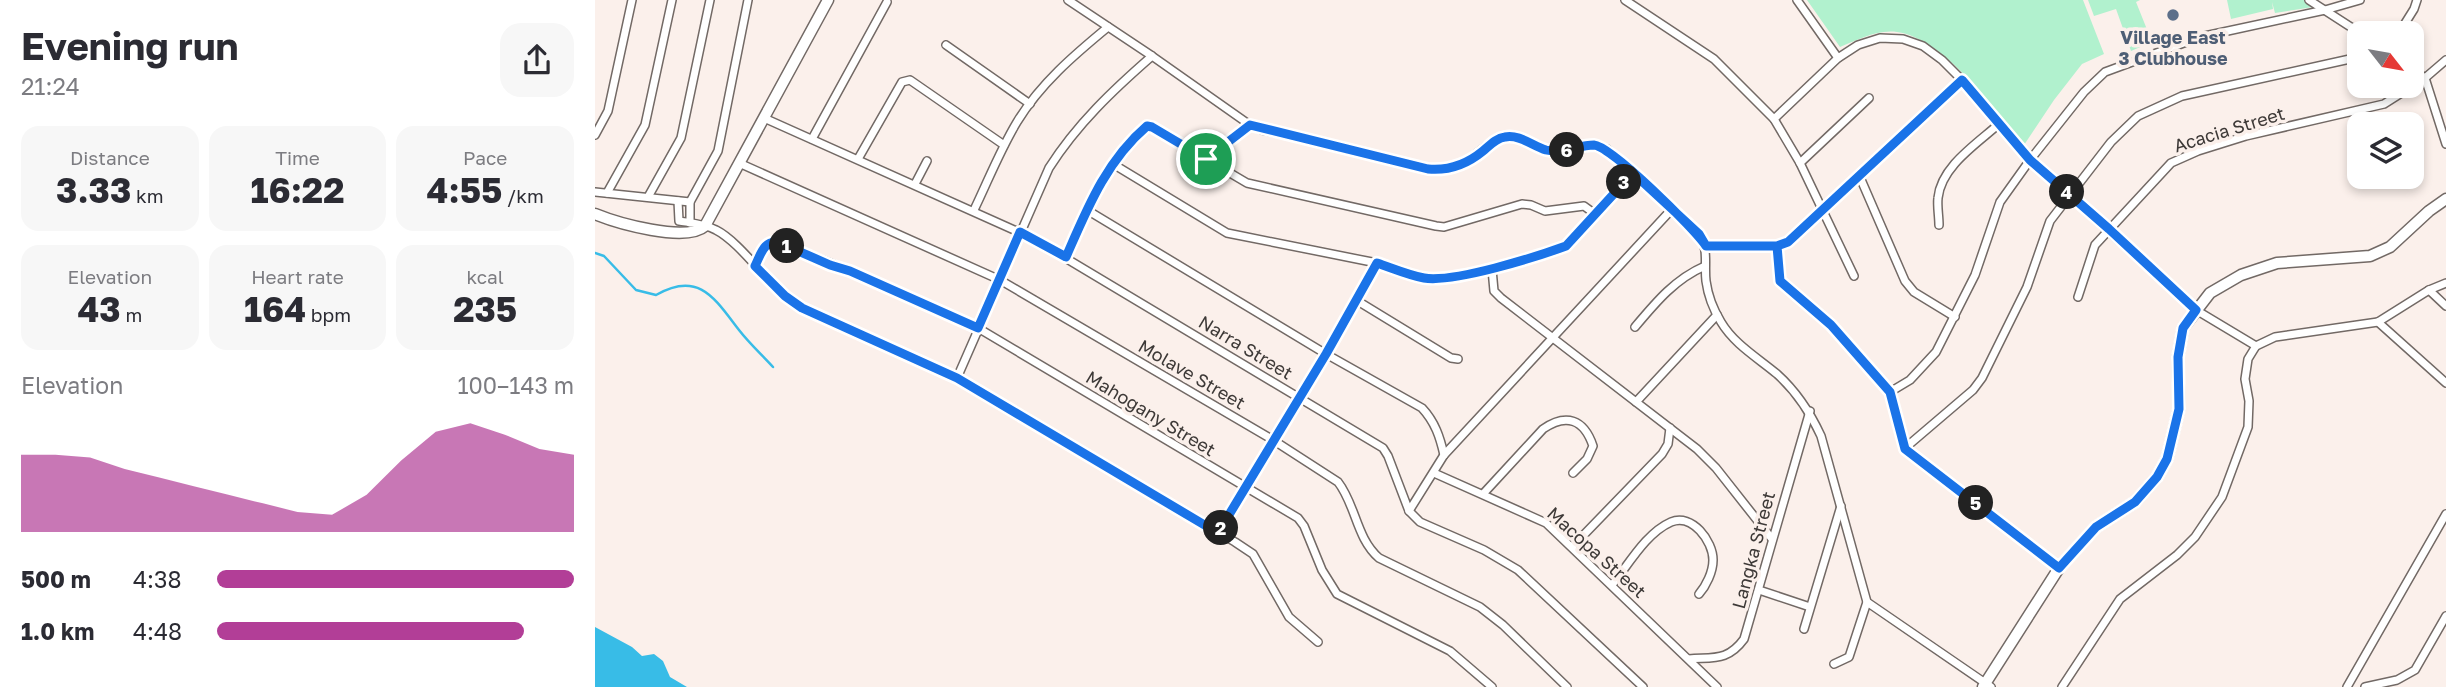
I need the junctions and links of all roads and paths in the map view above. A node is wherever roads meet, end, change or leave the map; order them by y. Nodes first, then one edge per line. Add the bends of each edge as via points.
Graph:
1 (632, 0) edge
2 (672, 0) edge
3 (710, 0) edge
4 (748, 0) edge
5 (828, 0) edge
6 (1068, 0) edge
7 (1625, 0) edge
8 (1797, 0) edge
9 (2309, 0) edge
10 (2360, 0) edge
11 (2417, 0) edge
12 (887, 2) dead end
13 (2325, 10) junction
14 (2406, 21) edge
15 (2347, 24) edge
16 (1108, 27) junction
17 (946, 45) dead end
18 (1152, 56) junction
19 (1838, 58) junction
20 (2347, 60) edge
21 (2446, 60) edge
22 (2425, 78) junction
23 (1962, 80) junction
24 (1869, 98) dead end
25 (1030, 104) junction
26 (764, 118) junction
27 (1774, 119) junction
28 (2000, 123) junction
29 (1250, 125) junction
30 (595, 135) edge
31 (812, 139) junction
32 (2446, 144) edge
33 (1004, 145) junction
34 (858, 159) junction
35 (1206, 159) junction
36 (2030, 160) junction
37 (927, 161) dead end
38 (739, 163) junction
39 (1800, 163) junction
40 (1113, 164) junction
41 (1633, 173) junction
42 (1859, 174) junction
43 (915, 184) junction
44 (595, 192) edge
45 (607, 193) junction
46 (2069, 194) junction
47 (647, 197) junction
48 (2446, 199) edge
49 (678, 201) junction
50 (690, 202) junction
51 (1672, 209) junction
52 (1087, 210) junction
53 (974, 211) junction
54 (1822, 211) junction
55 (595, 214) edge
56 (1595, 214) junction
57 (691, 223) junction
58 (1939, 225) dead end
59 (705, 226) junction
60 (2109, 229) junction
61 (1020, 232) junction
62 (1706, 246) junction
63 (1777, 246) junction
64 (1066, 257) junction
65 (1377, 263) junction
66 (755, 266) junction
67 (1706, 266) junction
68 (1492, 269) junction
69 (1854, 276) dead end
70 (1000, 280) junction
71 (2446, 283) edge
72 (2429, 290) junction
73 (2078, 297) dead end
74 (1356, 300) junction
75 (2446, 306) edge
76 (2196, 310) junction
77 (1717, 315) junction
78 (1955, 317) junction
79 (2378, 322) junction
80 (1635, 327) dead end
81 (978, 328) junction
82 (1552, 338) junction
83 (2256, 346) junction
84 (1326, 354) junction
85 (1458, 359) dead end
86 (957, 378) junction
87 (2446, 383) edge
88 (1890, 392) junction
89 (1299, 397) junction
90 (1636, 402) junction
91 (1809, 411) junction
92 (1670, 428) junction
93 (1273, 439) junction
94 (1905, 449) junction
95 (1444, 455) junction
96 (1573, 472) dead end
97 (1434, 473) junction
98 (1246, 488) junction
99 (1483, 494) junction
100 (1841, 505) junction
101 (1409, 511) junction
102 (2446, 514) edge
103 (1218, 533) junction
104 (1772, 539) junction
105 (1572, 547) junction
106 (2059, 568) junction
107 (1612, 585) junction
108 (1759, 590) junction
109 (1699, 594) dead end
110 (1867, 602) junction
111 (1810, 607) junction
112 (2446, 616) edge
113 (1804, 629) dead end
114 (1318, 642) dead end
115 (1689, 659) junction
116 (1834, 664) dead end
117 (1986, 686) edge
118 (1492, 687) edge
119 (1567, 687) edge
120 (1643, 687) edge
121 (1717, 687) edge
122 (2061, 687) edge
123 (2347, 687) edge
124 (2365, 687) edge

1 - 30 street via 608,111
2 - 45 street via 645,125
3 - 47 street via 681,138
4 - 50 street via 718,151
5 - 26 street
6 - 16 street
7 - 27 street via 1714,59
8 - 19 street
9 - 13 street
10 - 13 street
11 - 14 street
12 - 31 street
13 - 15 street
13 - 36 street via 2200,37 2105,72
16 - 18 street
16 - 25 street via 1061,67
17 - 25 street
18 - 29 street
18 - 61 street via 1105,97 1065,143
19 - 23 street via 1869,41 1903,39 1923,46
19 - 27 street
20 - 46 street via 2182,96 2138,116
21 - 22 street, Acacia Street
22 - 32 street
22 - 60 street, Acacia Street via 2384,104 2246,136 2171,163
23 - 28 street
23 - 42 street
24 - 39 street
25 - 33 street
26 - 31 street, Narra Street
26 - 38 street
27 - 39 street
28 - 36 street
28 - 58 street via 1942,181
29 - 35 street
29 - 41 street via 1445,170 1473,159 1505,136 1547,150 1595,145 1607,149
31 - 34 street, Narra Street
33 - 34 street via 910,80 902,82
33 - 53 street
34 - 43 street, Narra Street
35 - 40 street via 1147,126
35 - 56 street via 1247,183 1436,226 1522,204 1545,211 1584,205
36 - 46 street
36 - 78 street via 2000,202
37 - 43 street
38 - 59 street
38 - 70 street, Molave Street
39 - 54 street
40 - 52 street
40 - 65 street via 1227,233
41 - 51 street
41 - 56 street
42 - 54 street
42 - 78 street via 1905,281 1914,292
43 - 53 street, Narra Street
44 - 45 street
45 - 47 street
46 - 60 street
46 - 94 street via 2050,220 2027,287 1982,378
47 - 49 street
48 - 76 street via 2390,247 2359,258 2277,263 2258,269 2225,283
49 - 50 street
49 - 57 street via 679,221
50 - 57 street
51 - 62 street
51 - 82 street
52 - 64 street
52 - 84 street
53 - 61 street, Narra Street
54 - 63 street via 1788,242
54 - 69 street
55 - 59 street via 627,226 689,234
56 - 68 street via 1566,246
57 - 59 street
59 - 66 street via 723,234
60 - 73 street, Acacia Street via 2095,245
60 - 76 street
61 - 64 street, Narra Street
61 - 70 street
62 - 63 street
62 - 67 street
63 - 88 street via 1780,281 1831,325
64 - 89 street, Narra Street
65 - 68 street via 1425,278
65 - 74 street
66 - 81 street, Mahogany Street via 767,243 780,243
66 - 86 street via 802,308
67 - 77 street
67 - 80 street via 1670,287
68 - 82 street via 1494,291
70 - 81 street
70 - 93 street, Molave Street
71 - 72 street
72 - 75 street
72 - 79 street
74 - 84 street
74 - 85 street
76 - 83 street
76 - 106 street via 2183,328 2178,357 2179,409 2167,459 2135,502 2096,527
77 - 90 street
77 - 91 street via 1736,341 1779,376
78 - 88 street via 1936,352 1910,380
79 - 83 street via 2275,337
79 - 87 street
81 - 86 street
81 - 98 street, Mahogany Street
82 - 90 street
82 - 95 street
83 - 122 street via 2245,379 2248,427 2223,497 2177,555 2120,599
84 - 89 street
84 - 95 street via 1422,408 1431,418
86 - 103 street
88 - 94 street
89 - 93 street
89 - 101 street, Narra Street via 1383,448
90 - 92 street
91 - 100 street
91 - 104 street, Langka Street
92 - 104 street via 1716,468
92 - 105 street via 1662,454
93 - 98 street
93 - 119 street, Molave Street via 1338,482 1374,554 1480,607
94 - 106 street
95 - 97 street
96 - 99 street via 1593,446 1588,432 1565,419 1554,421
97 - 99 street, Macopa Street
97 - 101 street
98 - 103 street
98 - 118 street, Mahogany Street via 1298,519 1337,594 1450,650
99 - 105 street, Macopa Street via 1537,517
100 - 110 street
100 - 111 street
101 - 120 street via 1431,528 1518,570
102 - 123 street
103 - 114 street via 1253,554 1289,617
104 - 108 street, Langka Street
105 - 107 street, Macopa Street
106 - 117 street
107 - 109 street via 1655,532 1674,520 1688,521 1711,545 1713,561
107 - 115 street, Macopa Street
108 - 111 street
108 - 115 street, Langka Street via 1749,627 1736,649 1727,656
110 - 116 street via 1849,657
110 - 117 street
111 - 113 street
112 - 124 street via 2414,670 2397,680
115 - 121 street, Macopa Street

